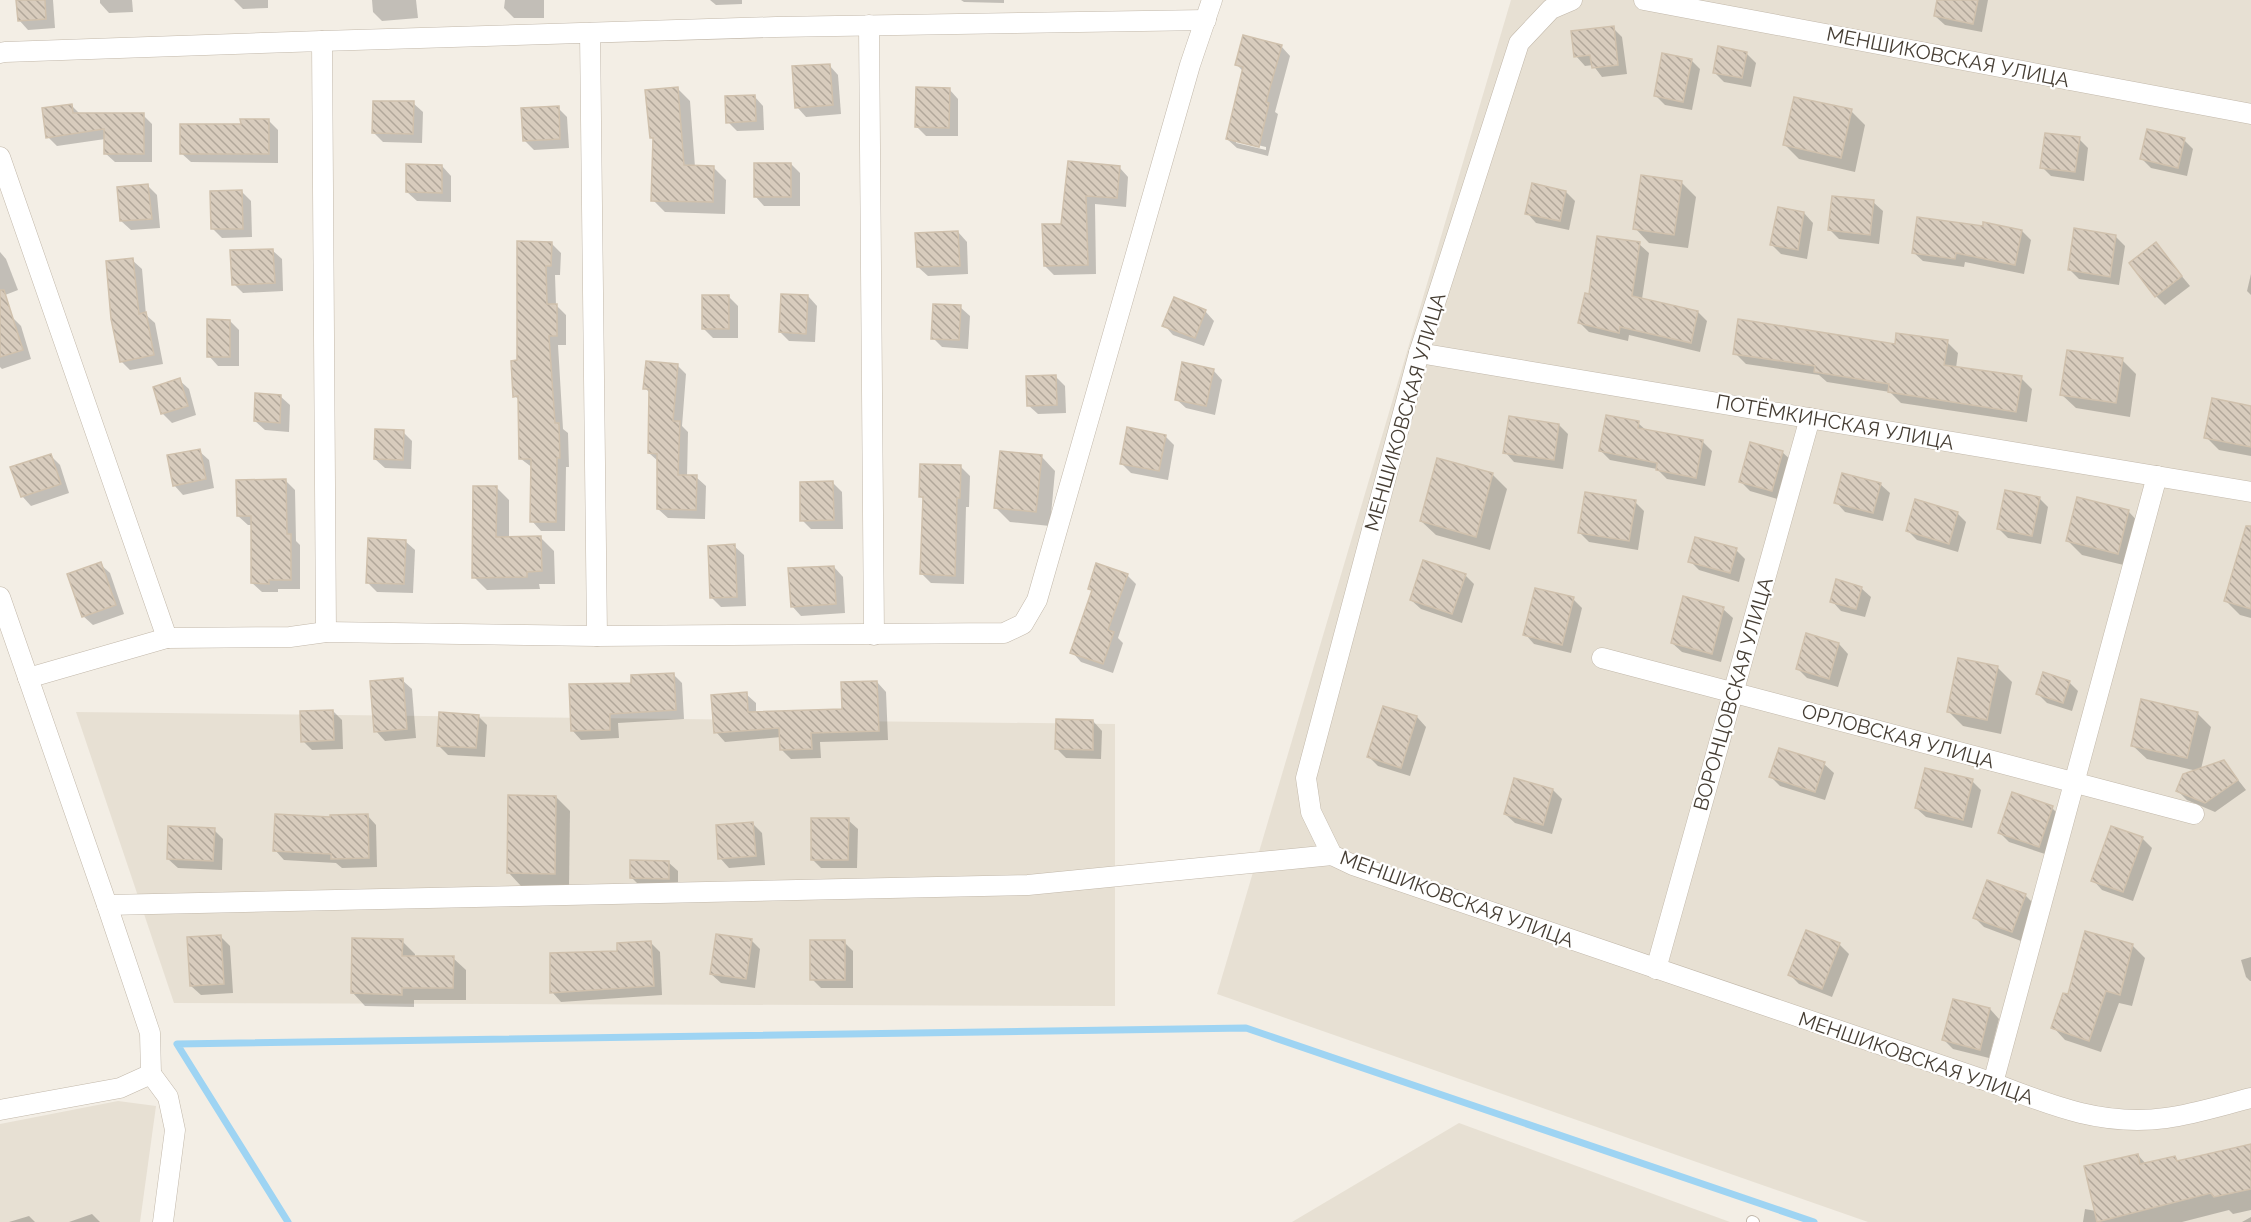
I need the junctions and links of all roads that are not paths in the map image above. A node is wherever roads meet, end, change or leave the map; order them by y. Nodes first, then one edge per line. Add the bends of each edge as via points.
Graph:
1 (1212, 0) edge
2 (1572, 0) edge
3 (1644, 0) edge
4 (1206, 20) junction
5 (869, 25) junction
6 (590, 33) junction
7 (322, 41) junction
8 (0, 53) edge
9 (2251, 114) edge
10 (0, 157) edge
11 (1419, 353) junction
12 (1810, 418) junction
13 (2157, 476) junction
14 (2251, 492) edge
15 (0, 597) edge
16 (326, 632) junction
17 (873, 635) junction
18 (597, 636) junction
19 (167, 638) junction
20 (1602, 658) dead end
21 (28, 678) junction
22 (1733, 693) junction
23 (2075, 782) junction
24 (2194, 814) dead end
25 (1332, 855) junction
26 (107, 905) junction
27 (1656, 969) junction
28 (151, 1074) junction
29 (1993, 1083) junction
30 (2251, 1098) edge
31 (0, 1110) edge
32 (163, 1222) edge

1 - 4 street
2 - 11 street, МЕНШИКОВСКАЯ УЛИЦА via 1551,9 1519,44
3 - 9 street, МЕНШИКОВСКАЯ УЛИЦА
4 - 5 street
4 - 17 street via 1037,600 1023,624 1004,633
5 - 6 street
5 - 17 street
6 - 7 street
6 - 18 street
7 - 8 street
7 - 16 street
10 - 19 street
11 - 12 street, ПОТЁМКИНСКАЯ УЛИЦА
11 - 25 street, МЕНШИКОВСКАЯ УЛИЦА via 1306,778 1311,812
12 - 13 street, ПОТЁМКИНСКАЯ УЛИЦА
12 - 22 street, ВОРОНЦОВСКАЯ УЛИЦА
13 - 14 street, ПОТЁМКИНСКАЯ УЛИЦА
13 - 23 street
15 - 21 street
16 - 18 street
16 - 19 street via 290,637
17 - 18 street
19 - 21 street
20 - 22 street, ОРЛОВСКАЯ УЛИЦА
21 - 26 street
22 - 23 street, ОРЛОВСКАЯ УЛИЦА
22 - 27 street, ВОРОНЦОВСКАЯ УЛИЦА
23 - 24 street, ОРЛОВСКАЯ УЛИЦА
23 - 29 street
25 - 26 street via 1028,885
25 - 27 street, МЕНШИКОВСКАЯ УЛИЦА
26 - 28 street via 150,1033
27 - 29 street, МЕНШИКОВСКАЯ УЛИЦА
28 - 31 street via 120,1088
28 - 32 street via 168,1097 175,1130
29 - 30 street, МЕНШИКОВСКАЯ УЛИЦА via 2068,1112 2119,1120 2166,1118

